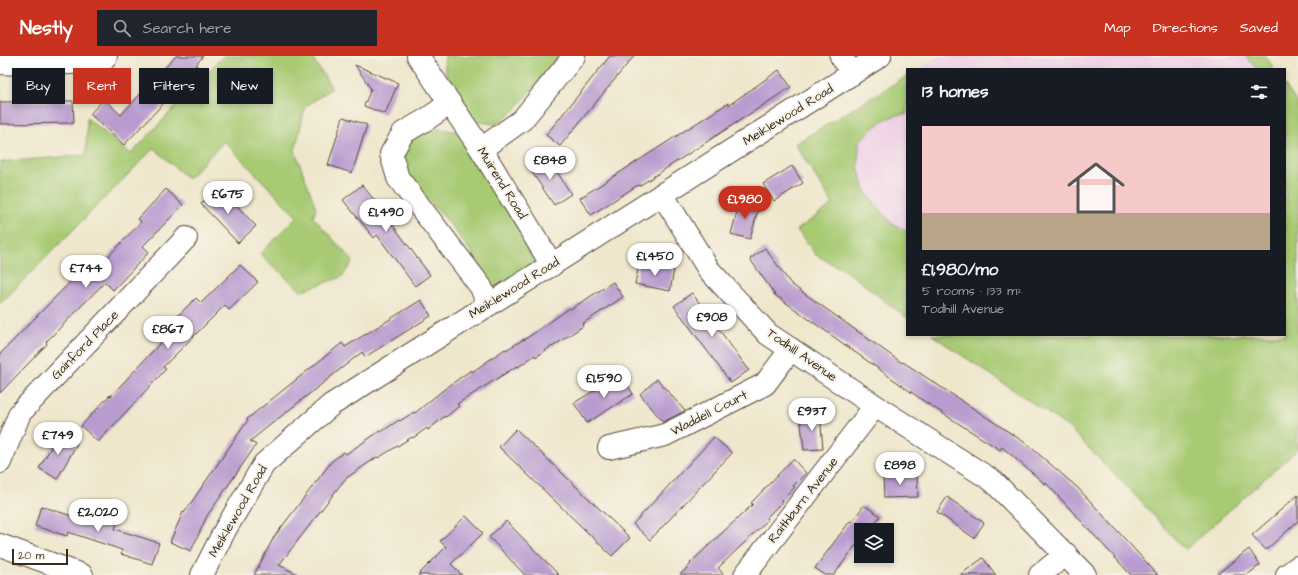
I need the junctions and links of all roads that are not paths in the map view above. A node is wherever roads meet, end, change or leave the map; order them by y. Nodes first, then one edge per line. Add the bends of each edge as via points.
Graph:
1 (106, 56) edge
2 (418, 56) edge
3 (574, 56) edge
4 (880, 56) edge
5 (0, 63) edge
6 (846, 65) edge
7 (450, 103) junction
8 (481, 149) junction
9 (662, 194) junction
10 (186, 238) dead end
11 (552, 265) junction
12 (488, 305) junction
13 (791, 349) junction
14 (875, 406) junction
15 (609, 448) dead end
16 (0, 462) edge
17 (0, 545) edge
18 (1066, 554) junction
19 (1298, 567) edge
20 (82, 575) edge
21 (202, 575) edge
22 (745, 575) edge
23 (1040, 575) edge
24 (1085, 575) edge
25 (1287, 575) edge

1 - 5 street via 103,60 66,64
2 - 7 street, Muirend Road
3 - 8 street via 522,120
4 - 6 street, Meiklewood Road
6 - 9 street, Meiklewood Road
7 - 8 street, Muirend Road
7 - 12 street via 403,133 391,154 398,178 481,287
8 - 11 street, Muirend Road
9 - 11 street, Meiklewood Road
9 - 13 street, Todhill Avenue via 709,270 768,334
10 - 16 street, Gainford Place via 20,413
11 - 12 street, Meiklewood Road
12 - 21 street, Meiklewood Road via 331,405 264,464
13 - 14 street, Todhill Avenue
13 - 15 street, Waddell Court via 765,384 665,435
14 - 18 street, Todhill Avenue via 993,481
14 - 22 street, Raithburn Avenue
17 - 20 street
18 - 23 street
18 - 24 street, Todhill Avenue
19 - 25 street

